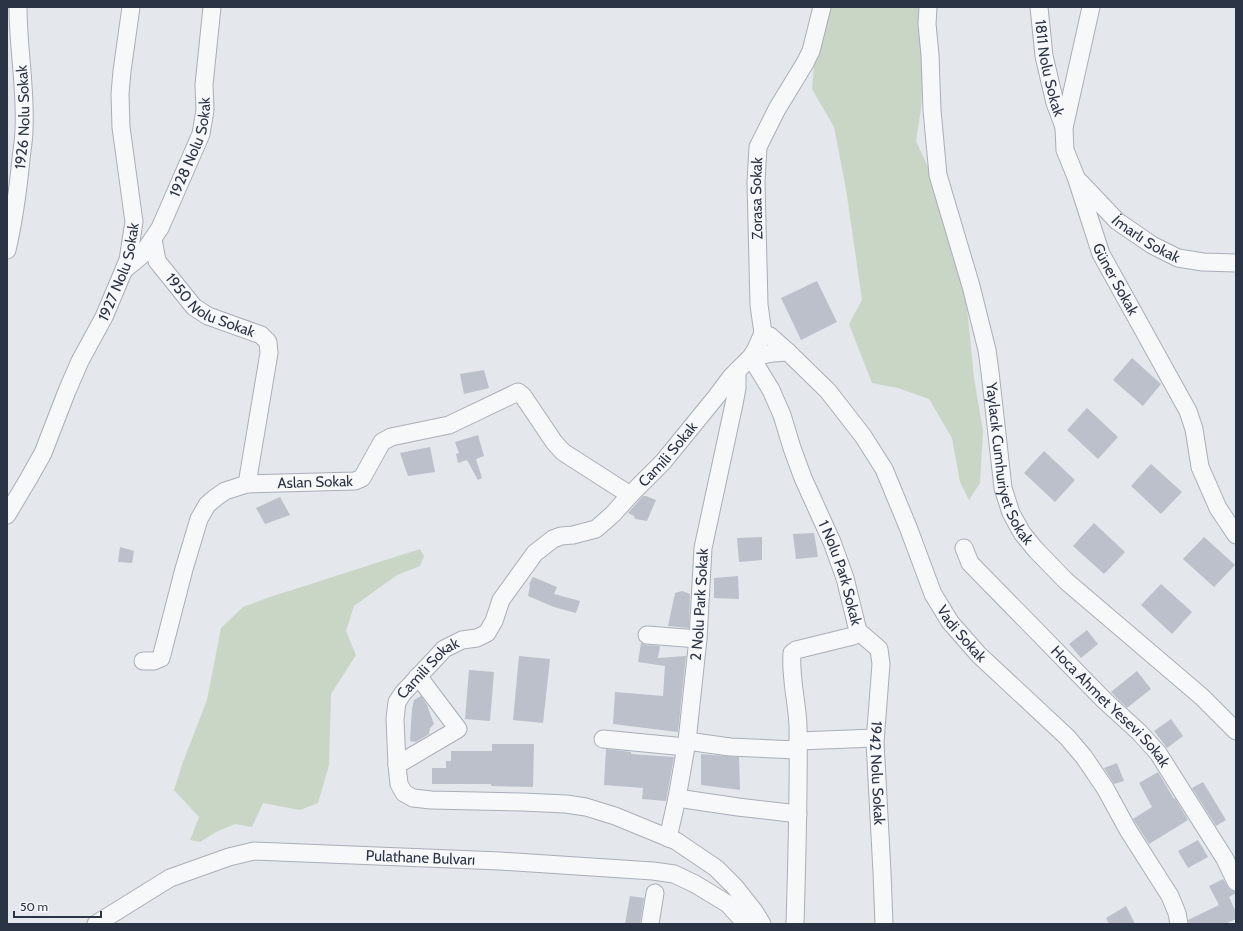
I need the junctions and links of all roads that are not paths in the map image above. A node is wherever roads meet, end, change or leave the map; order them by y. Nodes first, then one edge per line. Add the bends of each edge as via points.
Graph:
1 (18, 7) edge
2 (131, 7) edge
3 (212, 7) edge
4 (822, 7) edge
5 (928, 7) edge
6 (1039, 7) edge
7 (1091, 7) edge
8 (1064, 128) junction
9 (1076, 177) junction
10 (154, 239) junction
11 (7, 250) edge
12 (1236, 263) edge
13 (124, 270) junction
14 (762, 333) junction
15 (788, 352) junction
16 (751, 357) junction
17 (737, 372) junction
18 (247, 484) junction
19 (630, 495) junction
20 (7, 515) edge
21 (1236, 535) edge
22 (964, 548) dead end
23 (858, 631) junction
24 (647, 635) dead end
25 (698, 639) junction
26 (143, 661) dead end
27 (418, 676) junction
28 (1236, 731) edge
29 (875, 738) junction
30 (603, 739) dead end
31 (687, 744) junction
32 (798, 746) junction
33 (397, 765) junction
34 (677, 798) junction
35 (798, 814) junction
36 (668, 838) junction
37 (1236, 882) edge
38 (655, 892) dead end
39 (96, 924) edge
40 (650, 924) edge
41 (746, 924) edge
42 (762, 924) edge
43 (795, 924) edge
44 (884, 924) edge
45 (1179, 924) edge

1 - 11 street, 1926 Nolu Sokak via 24,129 17,197
2 - 13 street, 1927 Nolu Sokak via 120,94 121,127 134,222
3 - 10 street, 1928 Nolu Sokak via 204,85 206,110 201,134
4 - 14 street, Zorasa Sokak via 811,52 758,147 757,251
5 - 28 street, Yaylacık Cumhuriyet Sokak via 932,110 938,175 987,350 1003,488 1011,513 1022,533 1066,581 1202,697
6 - 8 street, 1811 Nolu Sokak via 1044,56
7 - 8 street, Güner Sokak
8 - 9 street, Güner Sokak via 1065,150
9 - 12 street, İmarlı Sokak via 1117,221 1152,245 1178,258
9 - 21 street, Güner Sokak via 1102,254 1188,411 1194,429 1200,467 1218,508
10 - 13 street, 1928 Nolu Sokak via 141,256
10 - 18 street, 1950 Nolu Sokak via 157,261 194,306 208,316 261,334 268,342 269,353
13 - 20 street, 1927 Nolu Sokak via 104,317 67,390 43,453
14 - 15 street, Vadi Sokak via 770,336
14 - 16 street, Camili Sokak
15 - 16 street
15 - 45 street, Vadi Sokak via 828,391 884,468 933,594 950,622 979,655 1067,737 1084,757 1170,896
16 - 17 street, Camili Sokak
16 - 23 street, 1 Nolu Park Sokak via 771,390 803,478 832,542 846,578
17 - 19 street, Camili Sokak via 663,462
17 - 25 street, 2 Nolu Park Sokak via 734,404 703,548
18 - 19 street, Aslan Sokak via 355,481 362,478 382,442 391,437 449,425 518,392 563,452
18 - 26 street, Aslan Sokak via 225,491 207,505 199,519 161,658
19 - 27 street, Camili Sokak via 596,529 553,539 535,553 501,600 487,633 478,638 462,640 444,649
22 - 37 street, Hoca Ahmet Yesevi Sokak via 970,563 1158,754 1225,860
23 - 29 street, 1942 Nolu Sokak via 879,649 881,664
23 - 32 street, 1 Nolu Park Sokak via 853,636 792,653
24 - 25 street
25 - 31 street, 2 Nolu Park Sokak
27 - 33 street, Camili Sokak via 397,702
27 - 33 street via 458,729
29 - 32 street
29 - 44 street, 1942 Nolu Sokak
30 - 31 street
31 - 32 street via 730,747
31 - 34 street, 2 Nolu Park Sokak
32 - 35 street, 1 Nolu Park Sokak
33 - 36 street, Camili Sokak via 399,784 404,793 413,798 586,807
34 - 35 street
34 - 36 street, 2 Nolu Park Sokak
35 - 43 street, 1 Nolu Park Sokak
36 - 42 street, Camili Sokak via 716,868 735,887
38 - 40 street
39 - 41 street, Pulathane Bulvarı via 170,878 254,851 500,861 674,874 728,904

